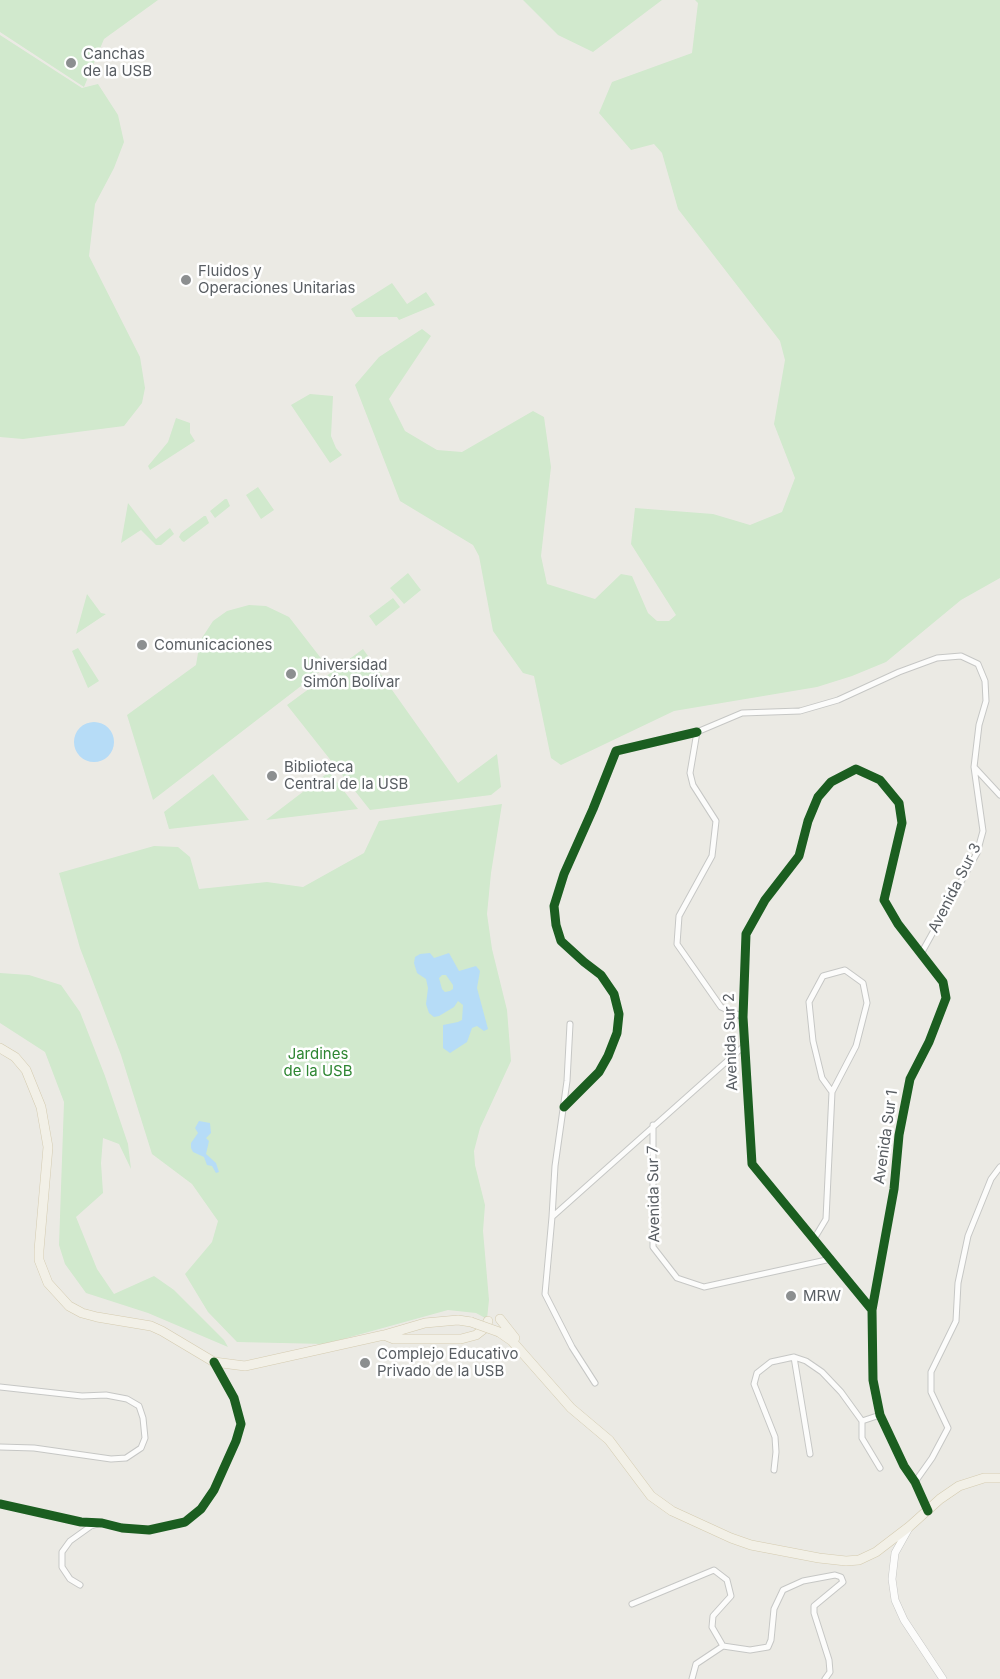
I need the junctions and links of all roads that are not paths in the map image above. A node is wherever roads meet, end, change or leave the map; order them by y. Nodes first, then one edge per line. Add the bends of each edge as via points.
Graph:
1 (697, 732) junction
2 (974, 767) junction
3 (856, 769) joint
4 (1000, 795) edge
5 (921, 952) junction
6 (743, 1017) junction
7 (570, 1024) dead end
8 (744, 1046) junction
9 (0, 1048) edge
10 (832, 1092) junction
11 (564, 1107) junction
12 (653, 1125) junction
13 (1000, 1167) edge
14 (552, 1217) junction
15 (814, 1239) junction
16 (831, 1258) junction
17 (872, 1310) junction
18 (500, 1319) dead end
19 (488, 1321) dead end
20 (384, 1335) junction
21 (794, 1357) junction
22 (529, 1361) junction
23 (214, 1362) junction
24 (595, 1383) dead end
25 (0, 1387) edge
26 (880, 1415) junction
27 (862, 1421) junction
28 (0, 1447) edge
29 (810, 1454) dead end
30 (880, 1468) dead end
31 (774, 1470) dead end
32 (1000, 1478) edge
33 (915, 1482) junction
34 (0, 1504) edge
35 (928, 1511) junction
36 (102, 1523) junction
37 (910, 1526) junction
38 (80, 1585) dead end
39 (632, 1604) dead end
40 (723, 1646) junction
41 (692, 1679) edge
42 (825, 1679) edge
43 (943, 1679) edge

1 - 2 street, Avenida Sur 3 via 742,713 800,711 829,703 936,658 961,656 978,664 985,681 986,701
1 - 6 street via 690,773 693,785 716,821 712,856 679,916 677,944 721,1007
1 - 11 street via 616,751 564,874 554,906 555,925 561,940 601,975 614,994 619,1014 617,1033 599,1072
2 - 4 street
2 - 5 street, Avenida Sur 3 via 983,831 977,853
3 - 5 street, Avenida Sur 1 via 880,780 899,803 902,823 884,900
3 - 6 street, Avenida Sur 2 via 831,782 818,797 799,856 765,900 746,934
5 - 17 street, Avenida Sur 1 via 943,982 946,998 909,1079
6 - 8 street, Avenida Sur 2
7 - 11 street
8 - 12 street
8 - 15 street, Avenida Sur 2 via 752,1164
9 - 23 main road via 26,1070 45,1125 47,1172 39,1250 48,1282 64,1301 82,1313 151,1326
10 - 10 street via 856,1046 867,1003 862,983 845,970 823,975 809,1002 822,1078
10 - 15 street via 826,1219
11 - 14 street
12 - 14 street
12 - 16 street, Avenida Sur 7 via 653,1247 677,1278 704,1287
13 - 33 street via 991,1179 968,1236 958,1283 956,1321 931,1372 931,1392 948,1428
14 - 24 street via 545,1294
15 - 16 street, Avenida Sur 2
16 - 17 street, Avenida Sur 2
17 - 26 street, Avenida Sur 1 via 873,1380
18 - 22 main road
19 - 20 main road via 476,1335 461,1339 394,1339
20 - 22 main road, bridge via 425,1323 471,1322 499,1332
20 - 23 main road via 245,1366
21 - 27 street via 822,1372
21 - 29 street
21 - 31 street via 771,1362 757,1373 754,1384 775,1437
22 - 37 main road via 571,1408 609,1440 651,1496 672,1511 731,1538 773,1550 846,1561 867,1558
23 - 36 street via 234,1398 241,1424 214,1490 201,1509 185,1522 148,1530
25 - 28 street via 127,1399 139,1406 145,1438 141,1448 126,1458 111,1459
26 - 27 street
26 - 33 street, Avenida Sur 1
27 - 30 street via 862,1438
32 - 35 main road via 984,1478 959,1486
33 - 35 street, Avenida Sur 1
34 - 36 street
35 - 37 main road
36 - 38 street via 70,1541 62,1552 62,1567 70,1580
37 - 43 street via 895,1553 895,1600
39 - 40 street via 714,1570 727,1580 731,1596 713,1616 712,1627
40 - 41 street via 696,1664
40 - 42 street via 750,1650 768,1647 774,1609 783,1590 803,1581 836,1575 843,1582 814,1606 829,1660 830,1672

